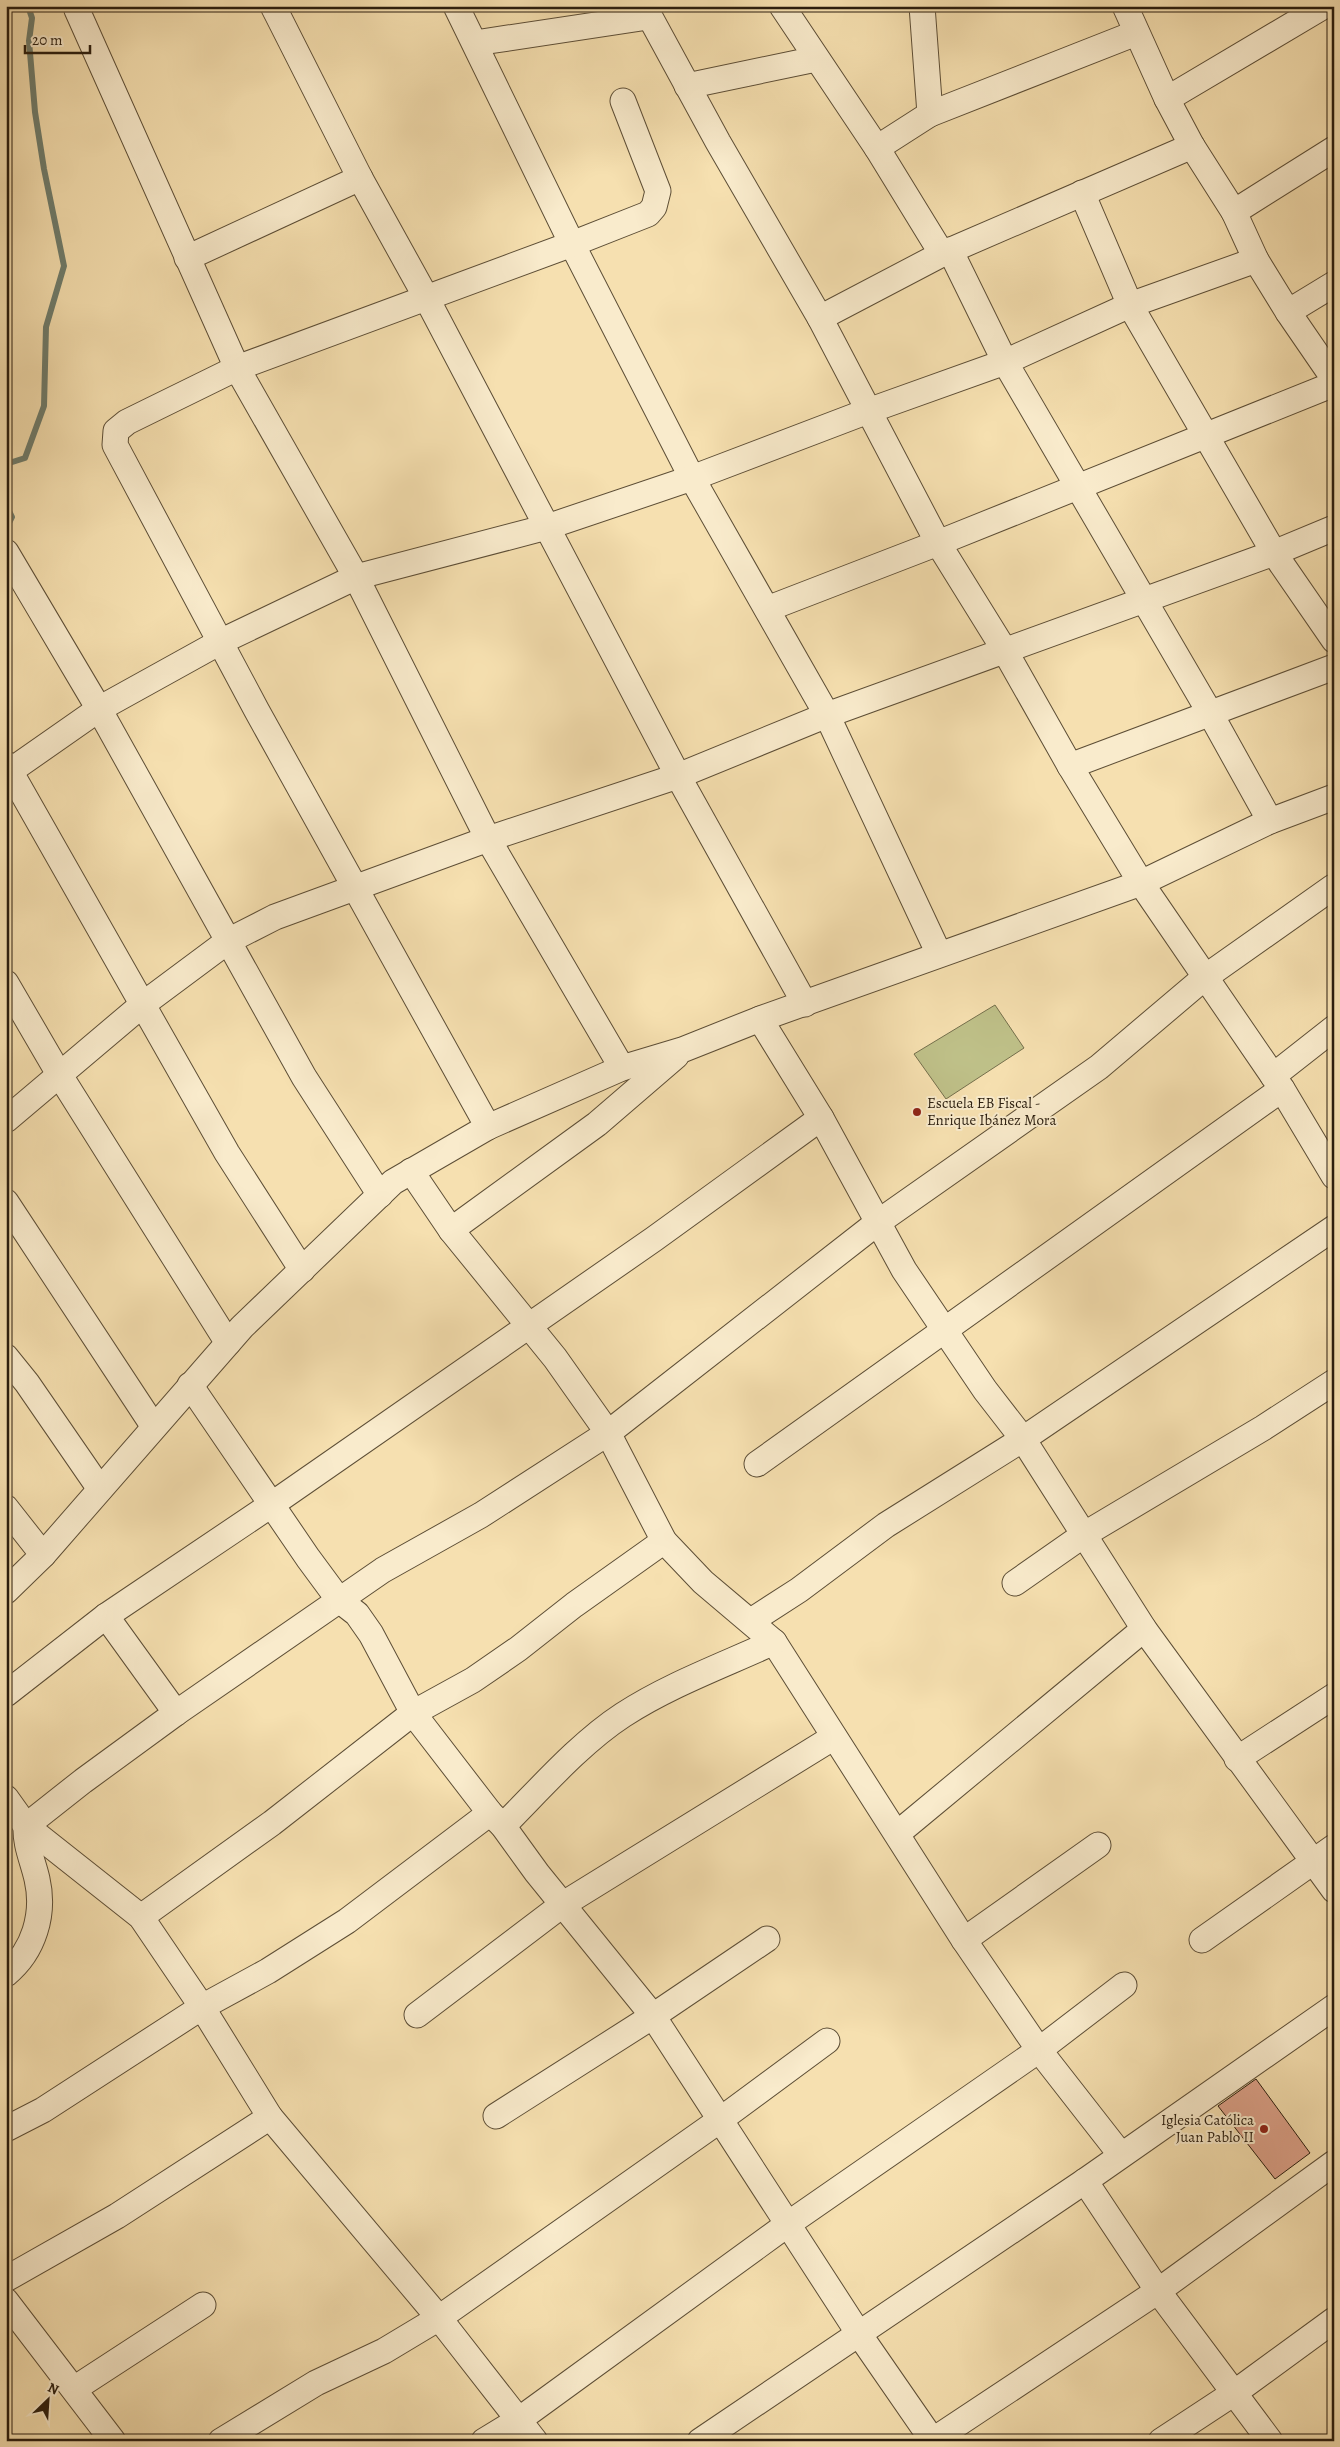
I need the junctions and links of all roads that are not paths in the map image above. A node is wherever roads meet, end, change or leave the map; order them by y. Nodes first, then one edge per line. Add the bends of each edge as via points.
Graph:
1 (273, 6) edge
2 (456, 6) edge
3 (782, 6) edge
4 (922, 6) edge
5 (1125, 6) edge
6 (1324, 6) edge
7 (76, 10) dead end
8 (646, 11) edge
9 (1136, 33) junction
10 (475, 43) junction
11 (816, 59) junction
12 (687, 86) junction
13 (1167, 99) junction
14 (623, 101) dead end
15 (930, 114) junction
16 (1192, 146) junction
17 (877, 148) junction
18 (1334, 149) edge
19 (360, 178) junction
20 (1082, 193) junction
21 (1234, 212) junction
22 (572, 244) junction
23 (946, 252) junction
24 (187, 258) junction
25 (1256, 260) junction
26 (1334, 284) edge
27 (427, 299) junction
28 (1130, 306) junction
29 (1288, 312) junction
30 (820, 318) junction
31 (1005, 362) junction
32 (237, 368) junction
33 (1334, 379) edge
34 (1334, 384) edge
35 (868, 411) junction
36 (1207, 436) junction
37 (692, 478) junction
38 (1076, 487) junction
39 (547, 527) junction
40 (1334, 528) edge
41 (938, 543) junction
42 (6, 552) edge
43 (1274, 553) junction
44 (356, 577) junction
45 (1144, 599) junction
46 (767, 609) junction
47 (1334, 640) edge
48 (220, 642) junction
49 (1004, 651) junction
50 (1334, 667) edge
51 (99, 709) junction
52 (1210, 713) junction
53 (827, 715) junction
54 (1070, 766) junction
55 (8, 770) edge
56 (678, 776) junction
57 (1334, 797) edge
58 (1270, 821) junction
59 (488, 839) junction
60 (1141, 883) junction
61 (1333, 887) edge
62 (354, 888) junction
63 (228, 940) junction
64 (939, 954) junction
65 (1204, 978) junction
66 (6, 983) edge
67 (805, 1004) junction
68 (142, 1005) junction
69 (760, 1019) junction
70 (1334, 1028) edge
71 (682, 1050) junction
72 (622, 1068) junction
73 (59, 1074) junction
74 (1278, 1083) junction
75 (821, 1118) junction
76 (6, 1120) edge
77 (488, 1127) junction
78 (411, 1171) junction
79 (1334, 1176) edge
80 (380, 1195) junction
81 (6, 1202) edge
82 (876, 1223) junction
83 (1334, 1228) edge
84 (451, 1230) junction
85 (302, 1270) junction
86 (528, 1325) junction
87 (944, 1330) junction
88 (228, 1343) junction
89 (6, 1358) edge
90 (1334, 1382) edge
91 (190, 1386) junction
92 (154, 1427) junction
93 (608, 1433) junction
94 (1023, 1440) junction
95 (756, 1464) dead end
96 (100, 1489) junction
97 (271, 1505) junction
98 (6, 1508) edge
99 (1085, 1534) junction
100 (664, 1541) junction
101 (43, 1555) junction
102 (1015, 1583) dead end
103 (6, 1591) edge
104 (339, 1600) junction
105 (106, 1616) junction
106 (751, 1622) junction
107 (1144, 1629) junction
108 (774, 1642) junction
109 (6, 1694) edge
110 (1334, 1696) edge
111 (176, 1713) junction
112 (413, 1713) junction
113 (834, 1737) junction
114 (1237, 1759) junction
115 (6, 1798) edge
116 (497, 1820) junction
117 (26, 1826) junction
118 (898, 1833) junction
119 (1098, 1845) dead end
120 (1334, 1847) edge
121 (1312, 1862) junction
122 (1334, 1890) edge
123 (562, 1905) junction
124 (140, 1918) junction
125 (767, 1939) dead end
126 (964, 1940) junction
127 (1202, 1940) dead end
128 (6, 1974) edge
129 (1124, 1985) dead end
130 (202, 2007) junction
131 (1334, 2007) edge
132 (417, 2015) dead end
133 (653, 2016) junction
134 (827, 2041) dead end
135 (1039, 2050) junction
136 (496, 2116) dead end
137 (270, 2117) junction
138 (720, 2120) junction
139 (6, 2129) edge
140 (1121, 2155) junction
141 (1334, 2163) edge
142 (1084, 2181) junction
143 (788, 2224) junction
144 (6, 2279) edge
145 (1158, 2291) junction
146 (6, 2301) edge
147 (203, 2305) dead end
148 (439, 2318) junction
149 (1334, 2320) edge
150 (859, 2334) junction
151 (74, 2389) junction
152 (1234, 2392) junction
153 (520, 2419) junction
154 (113, 2441) edge
155 (221, 2441) edge
156 (484, 2441) edge
157 (535, 2441) edge
158 (700, 2441) edge
159 (933, 2441) edge
160 (1161, 2441) edge
161 (1270, 2441) edge

1 - 19 street
2 - 10 street
3 - 11 street
4 - 15 street
5 - 9 street
6 - 13 street
7 - 24 street
8 - 10 street
8 - 12 street
9 - 13 street
9 - 15 street
10 - 22 street
11 - 12 street
11 - 17 street
12 - 30 street
13 - 16 street
14 - 22 street via 658,198 648,214
15 - 17 street
16 - 20 street
16 - 21 street
17 - 23 street
18 - 21 street
19 - 24 street
19 - 27 street
20 - 23 street
20 - 28 street
21 - 25 street
22 - 27 street
22 - 37 street
23 - 30 street
23 - 31 street
24 - 32 street
25 - 28 street
25 - 29 street
26 - 29 street
27 - 32 street
27 - 39 street
28 - 31 street
28 - 36 street
29 - 33 street
30 - 35 street
31 - 35 street
31 - 38 street
32 - 44 street
32 - 48 street via 126,422 116,431 115,445
34 - 36 street
35 - 37 street
35 - 41 street
36 - 38 street
36 - 43 street
37 - 39 street
37 - 46 street
38 - 41 street
38 - 45 street
39 - 44 street
39 - 56 street
40 - 43 street
41 - 46 street
41 - 49 street
42 - 51 street
43 - 45 street
43 - 47 street
44 - 48 street
44 - 59 street
45 - 49 street
45 - 52 street
46 - 53 street
48 - 51 street
48 - 62 street
49 - 53 street
49 - 54 street
50 - 52 street
51 - 55 street
51 - 63 street
52 - 54 street
52 - 58 street
53 - 56 street
53 - 64 street
54 - 60 street
55 - 68 street
56 - 59 street
56 - 67 street
57 - 58 street
58 - 60 street
59 - 62 street
59 - 72 street
60 - 64 street
60 - 65 street
61 - 65 street
62 - 63 street via 275,917
62 - 77 street
63 - 68 street
63 - 80 street via 304,1077
64 - 67 street
65 - 74 street
65 - 82 street via 1099,1067
66 - 73 street
67 - 69 street
68 - 73 street
68 - 85 street via 227,1153
69 - 71 street
69 - 75 street
70 - 74 street
71 - 72 street
71 - 84 street via 597,1124
72 - 77 street
73 - 76 street
73 - 88 street
74 - 79 street
74 - 87 street
75 - 82 street
75 - 86 street
77 - 78 street
78 - 80 street
78 - 84 street
80 - 85 street
81 - 92 street
82 - 87 street
82 - 93 street
83 - 94 street
84 - 86 street
85 - 88 street
86 - 93 street
86 - 97 street
87 - 94 street
87 - 95 street
88 - 91 street
89 - 96 street
90 - 99 street
91 - 92 street
91 - 97 street
92 - 96 street
93 - 100 street
93 - 104 street via 481,1515 383,1570
94 - 99 street
94 - 106 street via 886,1525
96 - 101 street
97 - 104 street
97 - 105 street
98 - 101 street
99 - 102 street
99 - 107 street
100 - 106 street via 703,1582
100 - 112 street via 496,1665
101 - 103 street
104 - 111 street
104 - 112 street via 357,1614 371,1634
105 - 109 street
105 - 111 street
106 - 108 street
107 - 114 street
107 - 118 street
108 - 113 street
108 - 116 street via 623,1715
110 - 114 street
111 - 117 street
112 - 116 street
112 - 124 street via 272,1823
113 - 118 street
113 - 123 street
114 - 121 street
115 - 117 street
116 - 123 street
116 - 130 street via 268,1971
117 - 124 street
117 - 128 street via 25,1840 37,1880 40,1905 37,1930 28,1949
118 - 126 street
119 - 126 street
120 - 121 street
121 - 122 street
121 - 127 street
123 - 132 street
123 - 133 street
124 - 130 street
125 - 133 street
126 - 135 street
129 - 135 street
130 - 137 street
130 - 139 street via 43,2110
131 - 140 street
133 - 136 street
133 - 138 street
134 - 138 street
135 - 140 street
135 - 143 street
137 - 144 street via 117,2216
137 - 148 street
138 - 143 street
138 - 148 street
140 - 142 street
141 - 145 street
142 - 145 street
142 - 150 street
143 - 150 street
143 - 153 street
145 - 152 street
145 - 159 street
146 - 151 street
147 - 151 street
148 - 153 street
148 - 155 street via 384,2351 316,2383
149 - 152 street
150 - 158 street
150 - 159 street
151 - 154 street
152 - 160 street
152 - 161 street
153 - 156 street
153 - 157 street

